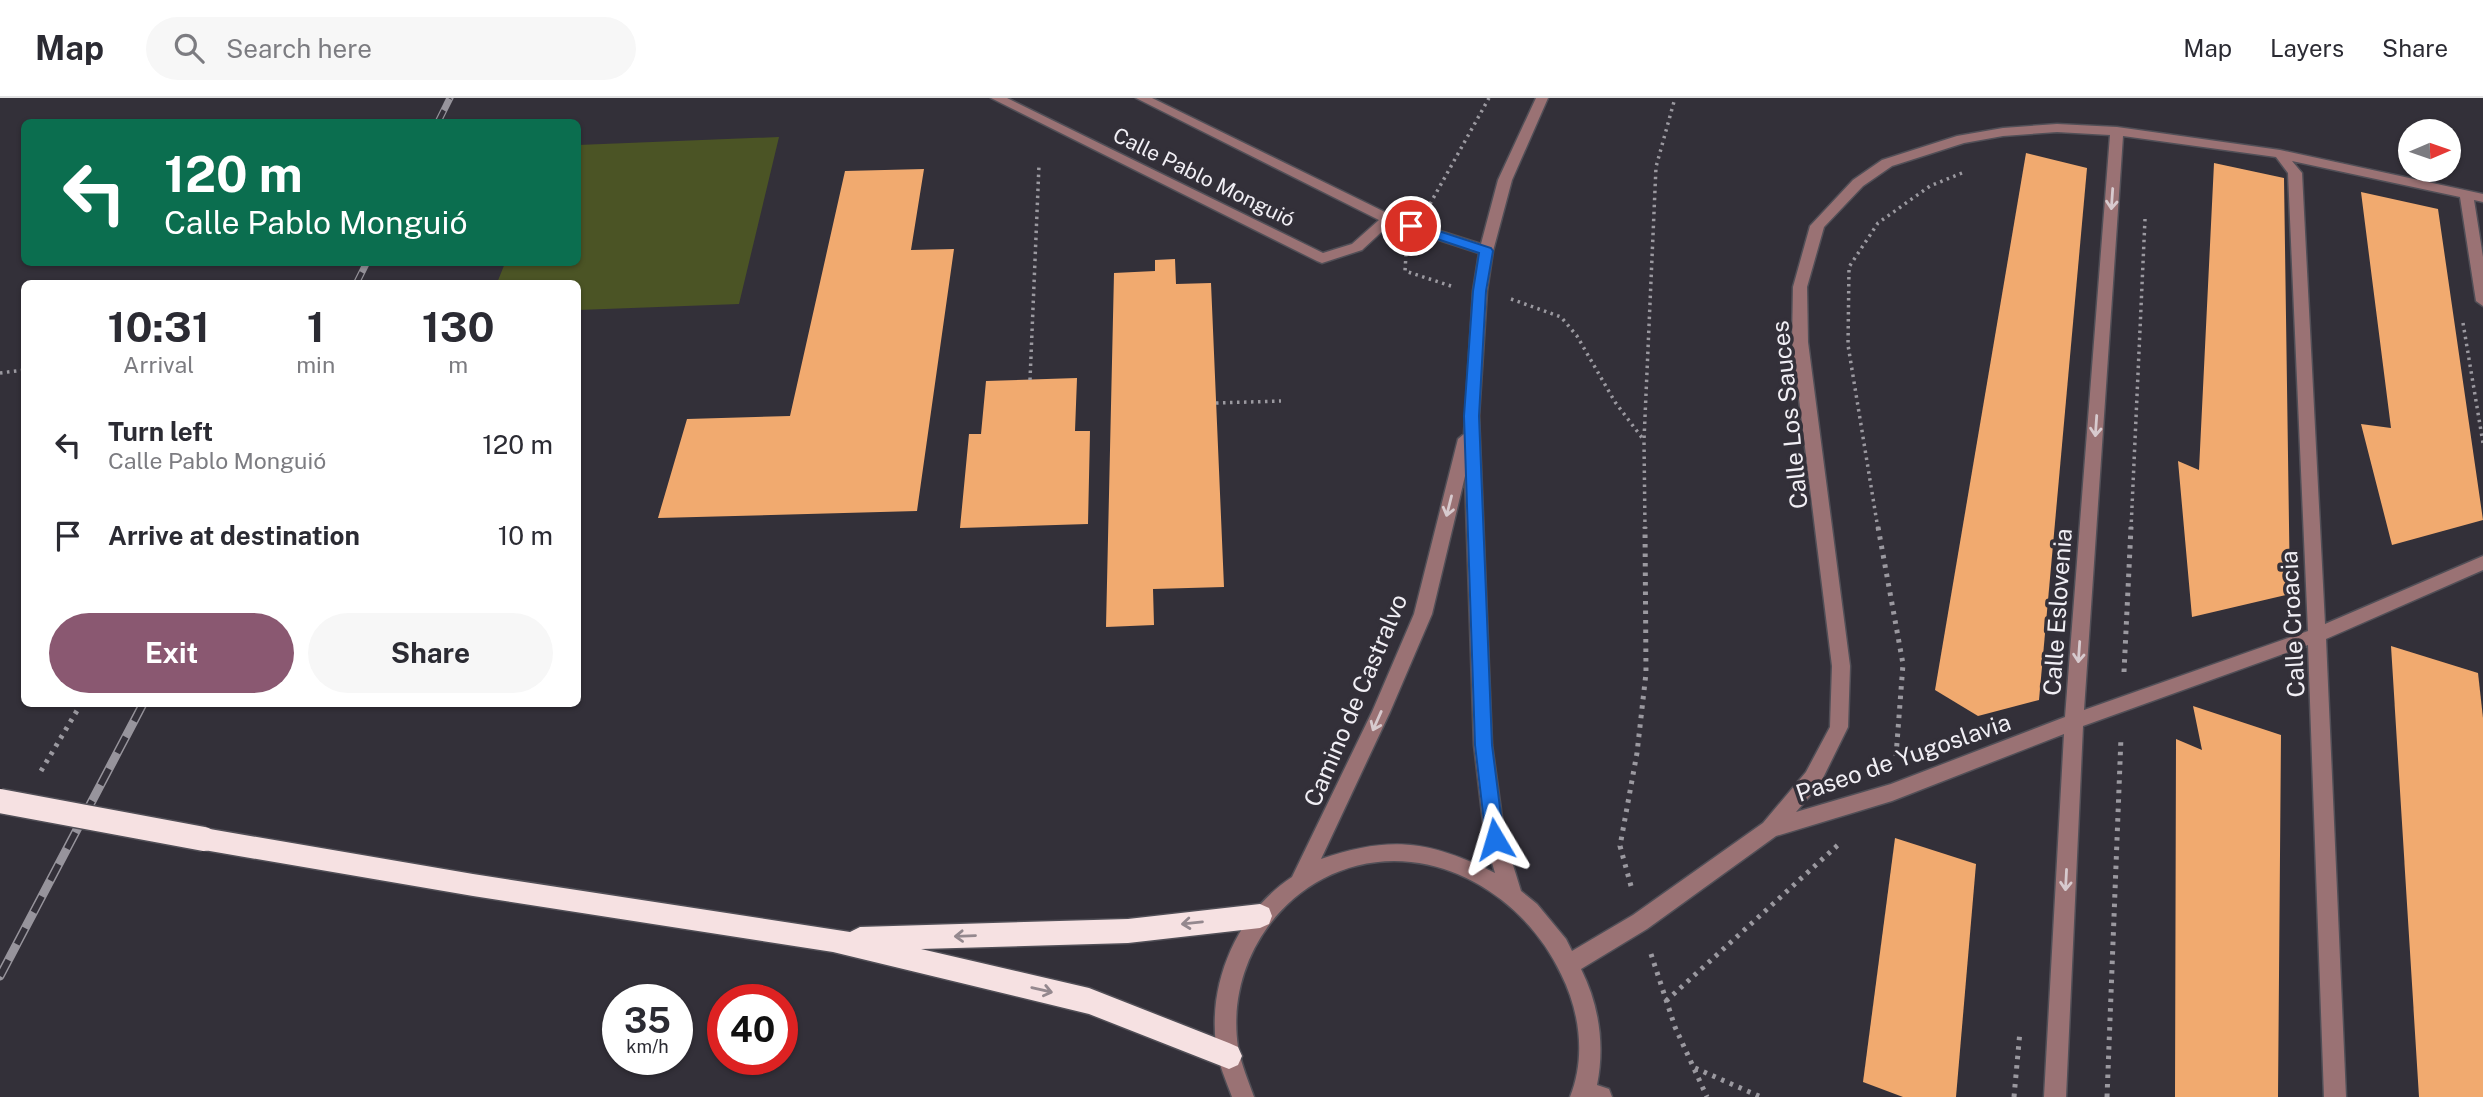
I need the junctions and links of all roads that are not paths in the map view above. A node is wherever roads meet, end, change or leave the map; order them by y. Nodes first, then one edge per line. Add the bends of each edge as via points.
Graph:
1 (997, 98) edge
2 (1142, 98) edge
3 (1542, 98) edge
4 (2117, 131) junction
5 (2280, 154) junction
6 (2466, 195) junction
7 (2483, 198) edge
8 (1388, 219) junction
9 (1486, 251) junction
10 (2483, 301) edge
11 (1471, 416) junction
12 (2483, 563) edge
13 (2317, 635) junction
14 (2074, 721) junction
15 (0, 801) edge
16 (1770, 829) junction
17 (1302, 878) junction
18 (1511, 891) junction
19 (1260, 916) junction
20 (833, 940) junction
21 (1571, 963) junction
22 (1228, 1056) junction
23 (1589, 1095) edge
24 (1243, 1097) edge
25 (2055, 1097) edge
26 (2335, 1097) edge

1 - 8 street, Calle Pablo Monguió via 1322,258 1357,247
2 - 8 street, Calle Pablo Monguió
3 - 9 street, Camino de Castralvo via 1505,180
4 - 5 street, Calle Los Sauces
4 -> 14 street, Calle Eslovenia
4 - 16 street, Calle Los Sauces via 2057,128 2003,132 1921,152 1887,163 1858,183 1818,226 1800,287 1800,342 1841,666 1839,727 1813,778
5 - 6 street, Calle Los Sauces
5 - 13 street, Calle Croacia via 2295,173
6 - 7 street, Calle Los Sauces
6 - 10 street
8 - 9 street, Calle Pablo Monguió
9 - 11 street, Camino de Castralvo
11 -> 17 street, Camino de Castralvo via 1423,614
11 - 18 street, Camino de Castralvo via 1483,745 1495,839
12 - 13 street, Paseo de Yugoslavia
13 - 14 street, Paseo de Yugoslavia
13 - 26 street, Calle Croacia
14 - 16 street, Paseo de Yugoslavia via 1892,792
14 -> 25 street, Calle Eslovenia
15 - 20 highway, bridge via 473,885
16 - 21 street, Calle Los Sauces via 1640,922
17 - 18 street via 1351,857 1406,852 1461,864
17 - 19 street
18 - 21 street via 1545,923
19 -> 20 highway via 1128,931
19 - 22 street via 1237,957 1226,1004
20 -> 22 highway via 1089,1001
21 - 23 street via 1585,1005 1591,1048
22 - 24 street

